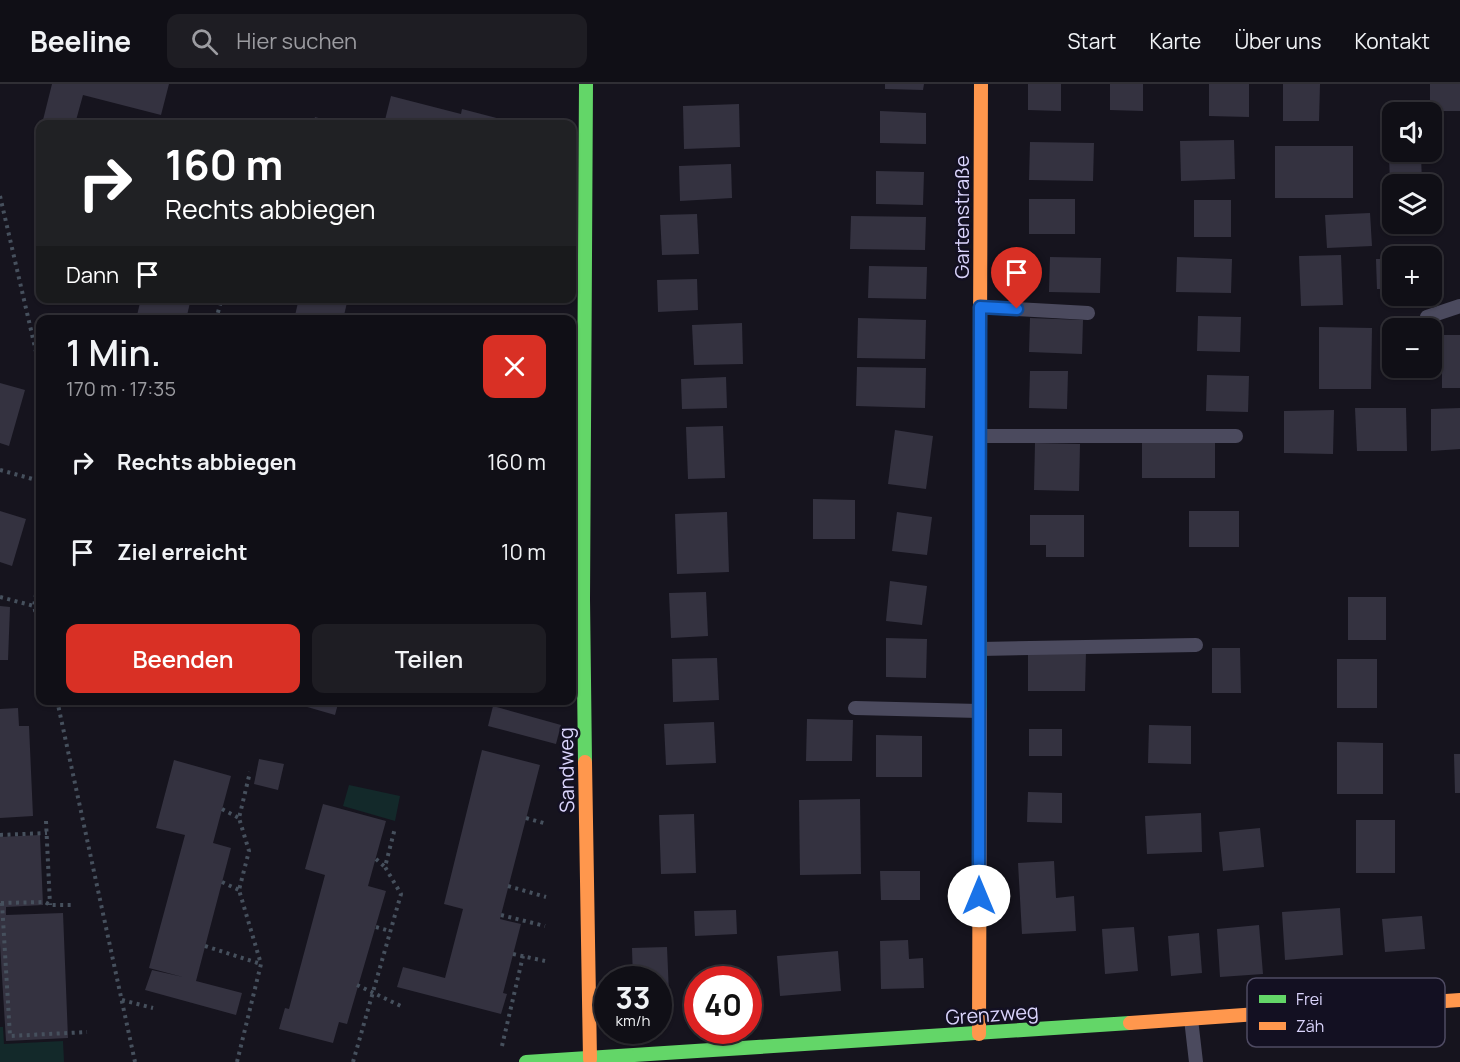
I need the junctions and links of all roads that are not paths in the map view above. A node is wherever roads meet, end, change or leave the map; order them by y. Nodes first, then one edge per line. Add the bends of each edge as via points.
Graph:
1 (586, 84) edge
2 (981, 84) edge
3 (1460, 306) edge
4 (980, 307) junction
5 (1088, 313) dead end
6 (1427, 317) dead end
7 (980, 436) junction
8 (1236, 436) dead end
9 (1196, 645) dead end
10 (980, 649) junction
11 (855, 708) dead end
12 (980, 711) junction
13 (1460, 1000) edge
14 (1445, 1001) edge
15 (1247, 1015) edge
16 (1191, 1019) junction
17 (979, 1034) junction
18 (590, 1059) junction
19 (525, 1062) edge
20 (1196, 1062) edge

1 - 18 street, Sandweg via 583,599
2 - 4 street, Gartenstraße
3 - 6 lane
4 - 5 lane
4 - 7 street, Gartenstraße
7 - 8 lane
7 - 10 street, Gartenstraße
9 - 10 lane
10 - 12 street, Gartenstraße
11 - 12 lane
12 - 17 street, Gartenstraße
13 - 14 street, Grenzweg
15 - 16 street, Grenzweg
16 - 17 street, Grenzweg
16 - 20 lane
17 - 18 street, Grenzweg
18 - 19 street, Grenzweg

